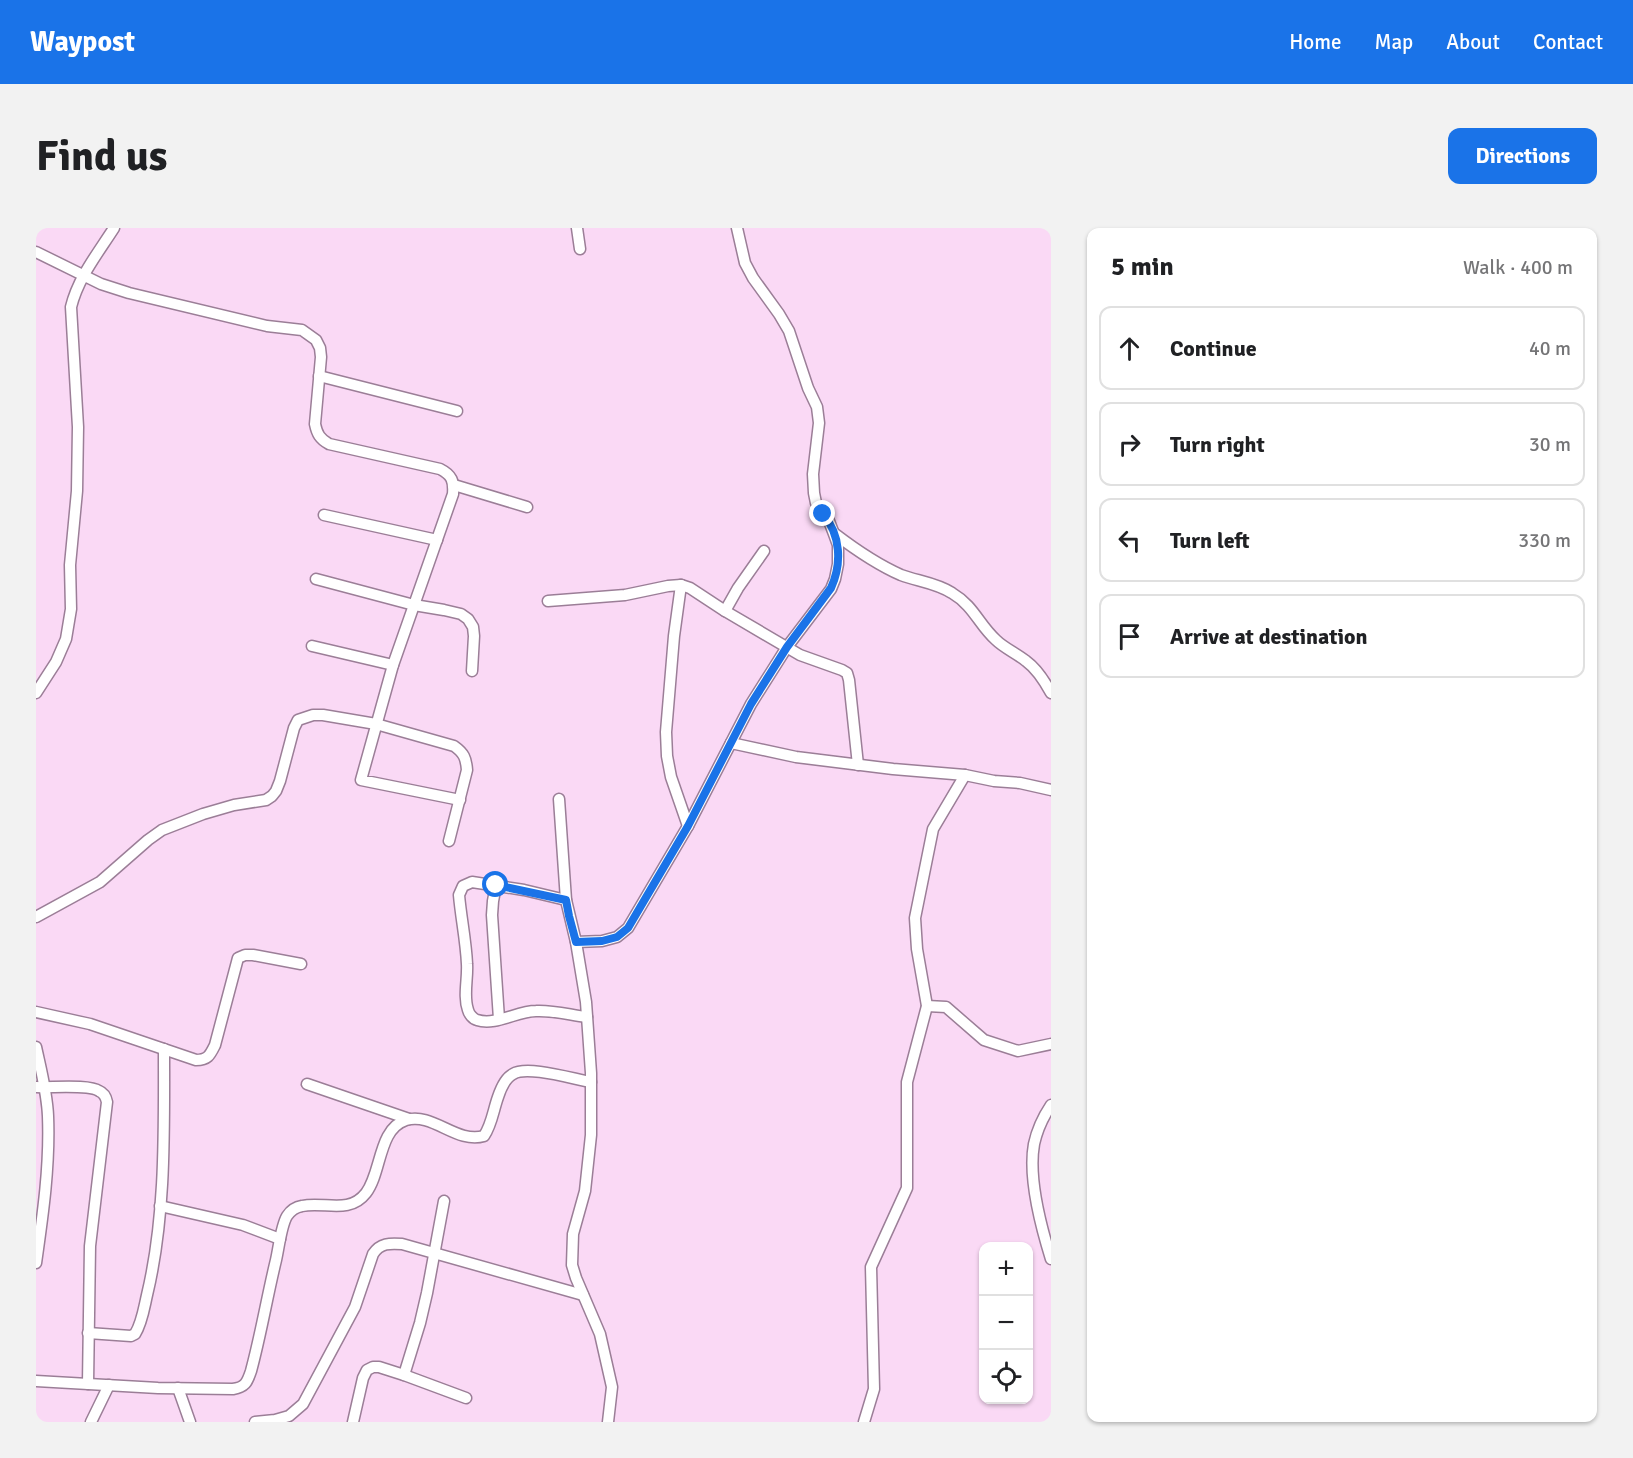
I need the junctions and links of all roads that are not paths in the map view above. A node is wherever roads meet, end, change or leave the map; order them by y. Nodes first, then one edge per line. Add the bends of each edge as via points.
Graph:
1 (114, 228) edge
2 (577, 228) edge
3 (737, 228) edge
4 (580, 249) dead end
5 (36, 252) edge
6 (84, 275) junction
7 (319, 376) junction
8 (457, 411) dead end
9 (454, 485) junction
10 (527, 507) dead end
11 (324, 515) dead end
12 (834, 534) junction
13 (437, 540) junction
14 (764, 551) dead end
15 (316, 579) dead end
16 (681, 585) junction
17 (548, 601) dead end
18 (414, 606) junction
19 (725, 611) junction
20 (312, 646) dead end
21 (787, 647) junction
22 (393, 665) junction
23 (472, 671) dead end
24 (36, 693) edge
25 (1051, 693) edge
26 (376, 724) junction
27 (731, 743) junction
28 (858, 765) junction
29 (965, 775) junction
30 (1051, 790) edge
31 (559, 799) dead end
32 (460, 801) junction
33 (688, 826) junction
34 (449, 841) dead end
35 (496, 885) junction
36 (566, 900) junction
37 (36, 917) edge
38 (576, 942) junction
39 (301, 964) dead end
40 (927, 1006) junction
41 (36, 1012) edge
42 (587, 1017) junction
43 (499, 1019) junction
44 (1051, 1044) edge
45 (36, 1047) edge
46 (164, 1049) junction
47 (591, 1082) junction
48 (307, 1084) dead end
49 (41, 1087) edge
50 (1051, 1105) edge
51 (409, 1119) junction
52 (41, 1200) edge
53 (444, 1201) dead end
54 (160, 1206) junction
55 (280, 1239) junction
56 (434, 1254) junction
57 (1051, 1259) edge
58 (36, 1263) edge
59 (583, 1295) junction
60 (88, 1334) junction
61 (404, 1375) junction
62 (36, 1381) edge
63 (88, 1384) junction
64 (109, 1385) junction
65 (178, 1388) junction
66 (466, 1398) dead end
67 (91, 1422) edge
68 (190, 1422) edge
69 (255, 1422) edge
70 (353, 1422) edge
71 (608, 1422) edge
72 (864, 1422) edge

1 - 6 street
2 - 4 street
3 - 12 street via 745,263 789,331 817,407 814,493
5 - 6 street
6 - 7 street via 165,303 302,330 320,348
6 - 24 street via 71,307 78,427 71,609 66,639
7 - 8 street
7 - 9 street via 315,424 321,439 440,469 448,473
9 - 10 street
9 - 13 street
11 - 13 street
12 - 21 street via 838,545 835,579
12 - 25 street via 876,564 938,586 962,600 996,640 1037,671
13 - 18 street
14 - 19 street
15 - 18 street
16 - 17 street via 625,595
16 - 19 street
16 - 33 street via 666,732 667,756
18 - 22 street
18 - 23 street via 461,614 468,619 474,636
19 - 21 street
20 - 22 street
21 - 27 street
21 - 28 street via 846,673
22 - 26 street
26 - 32 street via 454,746 462,752 467,770
26 - 32 street via 361,780
26 - 37 street via 323,715 298,720 272,796 203,814 162,830 100,882
27 - 28 street
27 - 33 street
28 - 29 street
29 - 30 street
29 - 40 street via 933,829 915,918
31 - 36 street
32 - 34 street
33 - 38 street via 628,928 617,937
35 - 36 street
35 - 43 street via 492,915
35 - 43 street via 472,882 463,886 459,895 468,966 468,1011 477,1020
36 - 38 street
38 - 42 street
39 - 46 street via 245,955 238,958 209,1057 196,1060
40 - 44 street via 946,1007 984,1040 1018,1051
40 - 72 street via 907,1082 907,1188 871,1267 874,1389
41 - 46 street via 90,1024
42 - 43 street via 535,1010
42 - 47 street
45 - 49 street
46 - 54 street
47 - 51 street via 533,1070 511,1074 498,1097 490,1127 484,1136 476,1138 422,1119
47 - 59 street via 585,1191 572,1250 572,1265
48 - 51 street
49 - 52 street via 48,1116
49 - 60 street via 92,1088 102,1092 107,1102 90,1246
50 - 57 street via 1038,1130 1033,1161 1040,1226
51 - 55 street via 390,1132 366,1194 341,1207 294,1208 287,1216
52 - 58 street
53 - 56 street
54 - 55 street via 243,1225
54 - 60 street via 153,1271 135,1335
55 - 65 street via 255,1357 245,1385 233,1389
56 - 59 street
56 - 61 street via 420,1323
56 - 69 street via 402,1244 390,1243 376,1249 355,1307 303,1404 289,1416
59 - 71 street via 600,1334 612,1387
60 - 63 street
61 - 66 street
61 - 70 street via 379,1366 367,1370
62 - 63 street
63 - 64 street
64 - 65 street
64 - 67 street
65 - 68 street

